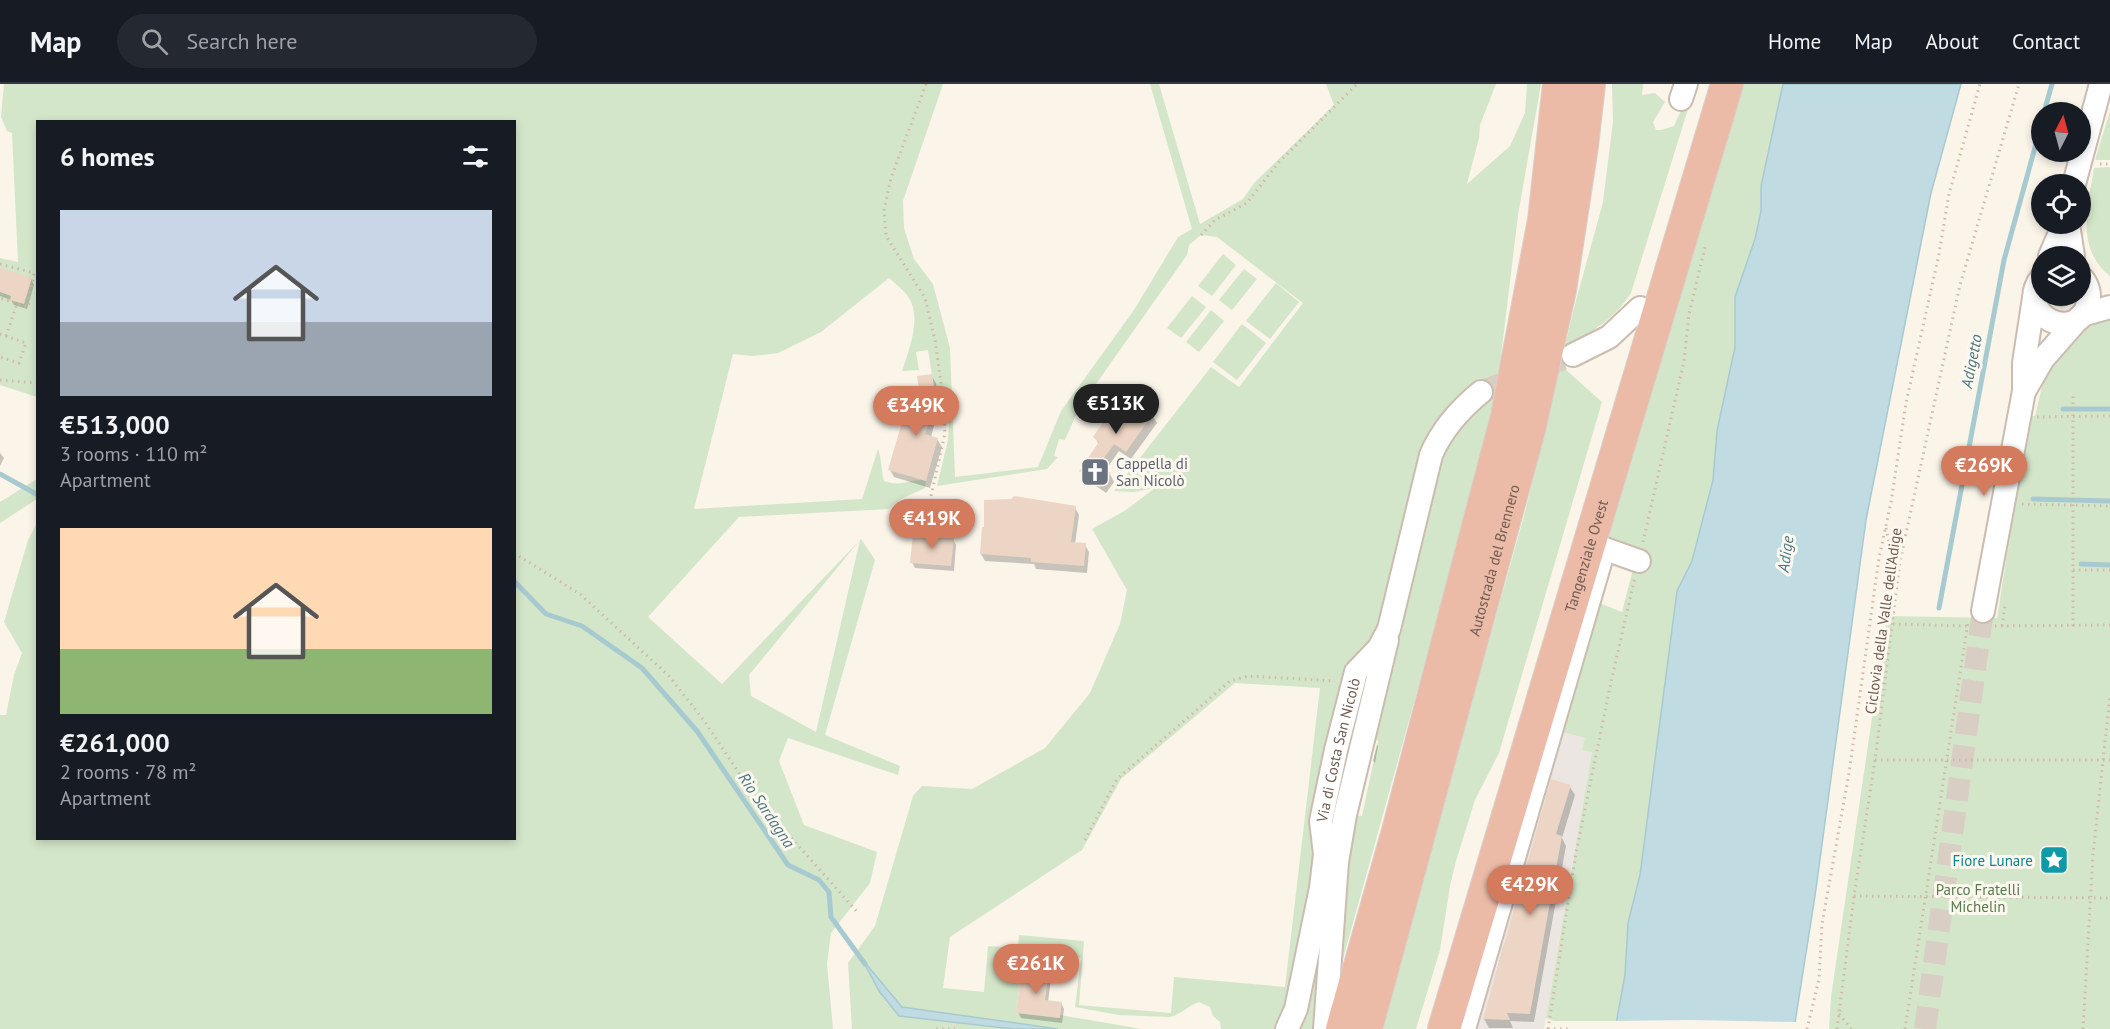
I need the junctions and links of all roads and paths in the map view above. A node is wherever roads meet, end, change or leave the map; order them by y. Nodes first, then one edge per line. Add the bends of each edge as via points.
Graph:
1 (926, 84) edge
2 (1357, 84) edge
3 (1559, 84) edge
4 (1589, 84) edge
5 (1727, 84) edge
6 (1980, 84) edge
7 (2019, 84) edge
8 (2101, 84) edge
9 (1691, 89) edge
10 (2077, 174) edge
11 (1201, 235) dead end
12 (0, 264) edge
13 (2091, 282) edge
14 (2110, 293) edge
15 (0, 298) edge
16 (17, 304) junction
17 (2035, 306) edge
18 (2039, 306) edge
19 (2086, 306) edge
20 (2110, 307) edge
21 (1640, 308) junction
22 (2080, 316) junction
23 (0, 334) edge
24 (6, 336) junction
25 (1573, 355) tunnel mouth
26 (0, 357) edge
27 (0, 380) edge
28 (36, 383) edge
29 (2024, 391) junction
30 (1481, 392) tunnel mouth
31 (2073, 395) dead end
32 (2110, 416) edge
33 (2035, 417) dead end
34 (2073, 417) junction
35 (931, 496) dead end
36 (2021, 504) dead end
37 (2072, 504) junction
38 (2110, 506) edge
39 (1886, 526) junction
40 (1597, 546) junction
41 (516, 554) edge
42 (1639, 561) dead end
43 (2073, 570) junction
44 (2110, 570) edge
45 (1898, 585) junction
46 (1987, 619) joint
47 (1893, 624) junction
48 (2073, 626) junction
49 (2110, 626) edge
50 (1389, 629) junction
51 (1375, 652) junction
52 (1355, 677) junction
53 (2110, 696) edge
54 (1947, 759) junction
55 (1875, 760) junction
56 (2102, 760) junction
57 (2110, 760) edge
58 (1085, 840) dead end
59 (1337, 862) junction
60 (1854, 896) junction
61 (1926, 897) junction
62 (2090, 898) junction
63 (2110, 898) edge
64 (859, 914) dead end
65 (1839, 1014) junction
66 (936, 1029) edge
67 (955, 1029) edge
68 (1287, 1029) edge
69 (1325, 1029) edge
70 (1342, 1029) edge
71 (1366, 1029) edge
72 (1426, 1029) edge
73 (1444, 1029) edge
74 (1464, 1029) edge
75 (1548, 1029) edge
76 (1554, 1029) edge
77 (1572, 1029) edge
78 (1808, 1029) edge
79 (1837, 1029) edge
80 (1851, 1029) edge
81 (1905, 1029) edge
82 (2083, 1029) edge

1 - 35 path via 891,178 884,210 885,236 926,298 935,340 945,433
2 - 11 path via 1278,163 1247,203 1215,220
3 - 70 highway, Autostrada del Brennero via 1544,220 1507,416
4 - 71 highway, Autostrada del Brennero via 1560,290 1529,430
5 - 40 highway, Tangenziale Ovest
6 - 39 path via 1949,194 1906,403
7 - 45 path, Ciclovia della Valle dell'Adige via 1960,285
8 - 10 street
9 - 21 highway, Tangenziale Ovest
12 - 16 path via 34,273 28,307
13 - 14 street
15 - 16 path
16 - 24 path
17 - 29 street via 2024,363
18 - 22 street via 2039,313 2051,322 2066,324
19 - 22 street
20 - 22 street
21 - 25 street via 1609,337
21 - 72 highway, Tangenziale Ovest
22 - 29 street via 2043,359
23 - 24 path
24 - 26 path via 26,343 19,363
27 - 28 path
29 - 46 street
30 - 50 street, Via di Costa San Nicolò via 1447,426 1431,455
31 - 34 path
32 - 34 path
33 - 34 path
34 - 37 path
36 - 37 path
37 - 38 path
37 - 43 path
39 - 45 path
39 - 78 path
40 - 42 street
40 - 73 highway, Tangenziale Ovest
40 - 74 street
41 - 64 path via 580,594 669,676 755,797
43 - 44 path
43 - 48 path
45 - 47 path, Ciclovia della Valle dell'Adige
46 - 48 path
47 - 54 path via 1967,626
47 - 55 path, Ciclovia della Valle dell'Adige
48 - 49 path
50 - 51 street, Via di Costa San Nicolò
50 - 59 street
51 - 52 street, Via di Costa San Nicolò
51 - 59 street via 1352,747 1340,815
52 - 58 path via 1300,680 1248,676 1230,681 1118,779
52 - 68 street, Via di Costa San Nicolò via 1321,821 1325,854 1321,888 1296,1009
53 - 56 path
54 - 55 path
54 - 56 path
54 - 61 path
55 - 60 path, Ciclovia della Valle dell'Adige
56 - 57 path
56 - 62 path
59 - 69 street
60 - 61 path
60 - 65 path, Ciclovia della Valle dell'Adige
61 - 62 path
61 - 81 path
62 - 63 path
62 - 82 path
65 - 79 path, Ciclovia della Valle dell'Adige
65 - 80 path
66 - 67 path
75 - 76 path
76 - 77 path

